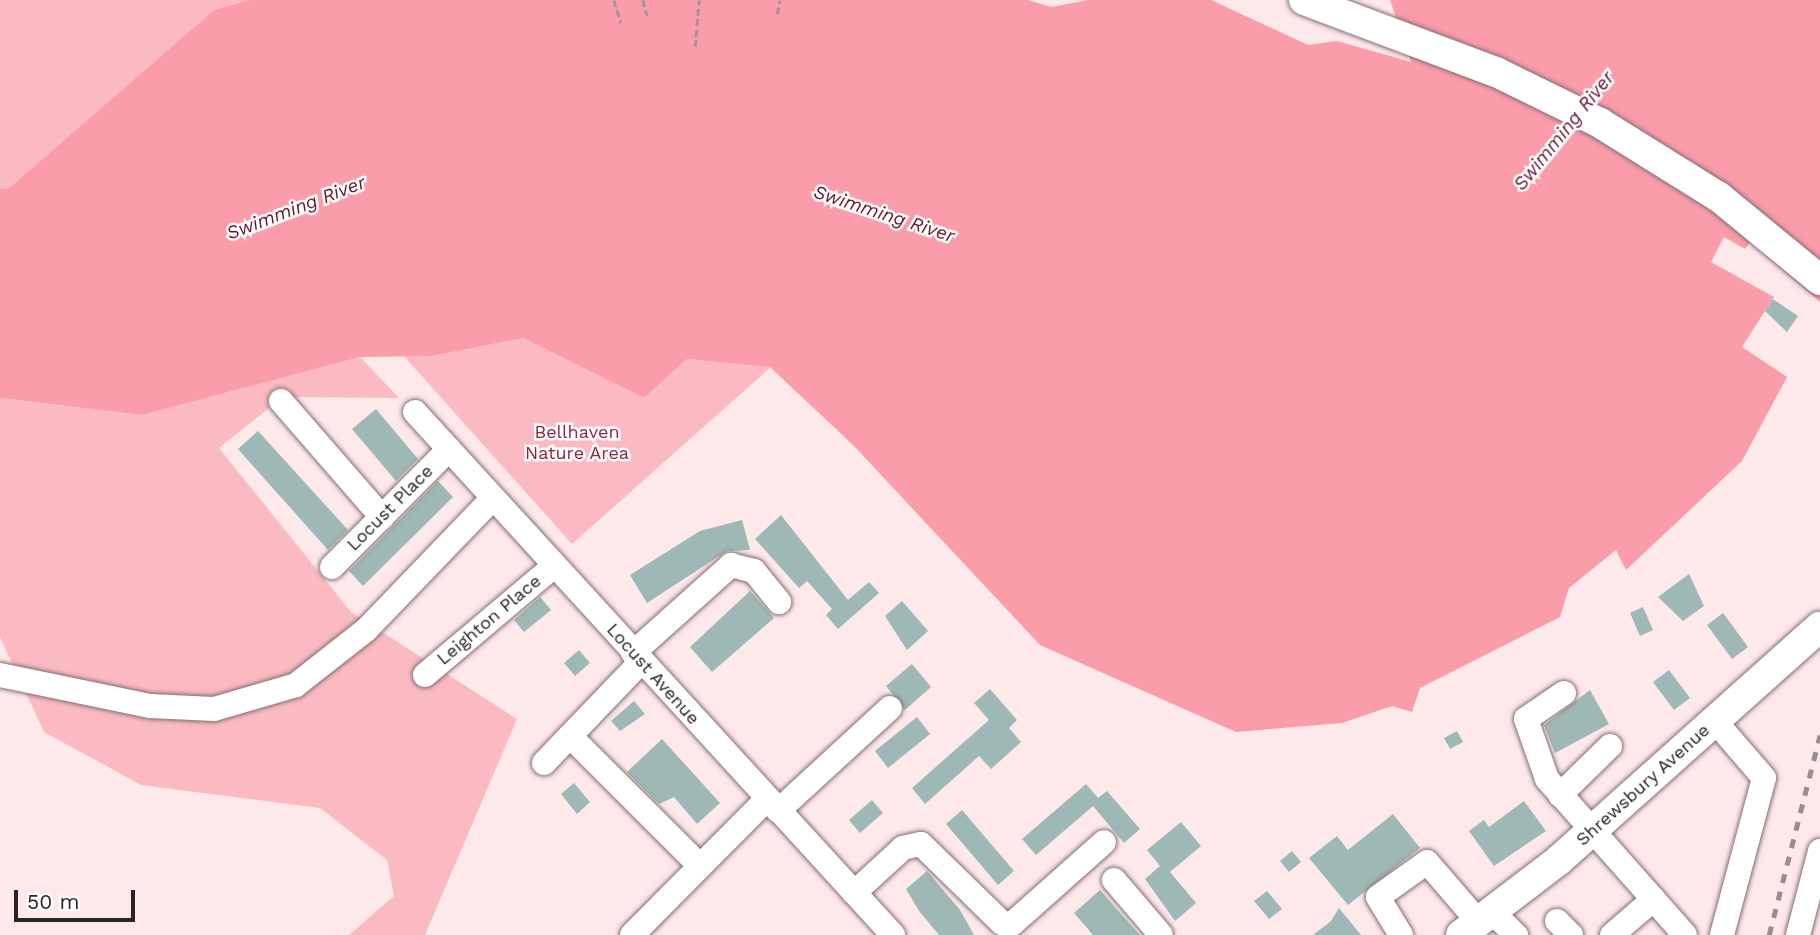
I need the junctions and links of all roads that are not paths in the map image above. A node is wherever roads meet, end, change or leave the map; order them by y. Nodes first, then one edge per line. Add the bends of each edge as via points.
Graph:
1 (1304, 0) edge
2 (1820, 280) edge
3 (281, 401) dead end
4 (415, 412) dead end
5 (449, 449) junction
6 (493, 498) junction
7 (382, 517) junction
8 (554, 566) junction
9 (332, 567) dead end
10 (779, 602) dead end
11 (1820, 627) edge
12 (637, 658) junction
13 (0, 675) edge
14 (425, 675) dead end
15 (1564, 693) dead end
16 (890, 708) dead end
17 (1715, 721) junction
18 (570, 736) junction
19 (1610, 746) dead end
20 (544, 763) dead end
21 (1560, 795) junction
22 (773, 805) junction
23 (1591, 833) junction
24 (1104, 842) dead end
25 (1820, 851) edge
26 (700, 866) junction
27 (1114, 880) dead end
28 (855, 893) junction
29 (1654, 899) junction
30 (1476, 922) edge
31 (632, 935) edge
32 (893, 935) edge
33 (1161, 935) edge
34 (1401, 935) edge
35 (1516, 935) edge
36 (1612, 935) edge
37 (1685, 935) edge
38 (1722, 935) edge
39 (1798, 935) edge

1 - 2 main road via 1496,72 1600,123 1719,197
3 - 7 street
4 - 5 street, Locust Avenue
5 - 6 street, Locust Avenue
5 - 7 street, Locust Place
6 - 8 street, Locust Avenue
6 - 13 street via 366,630 296,685 214,709 150,706
7 - 9 street, Locust Place
8 - 12 street, Locust Avenue
8 - 14 street, Leighton Place
10 - 12 street via 754,571 731,565
11 - 17 main road, Shrewsbury Avenue
12 - 18 street
12 - 22 street, Locust Avenue
15 - 21 street via 1526,719 1547,779
16 - 22 street
17 - 23 main road, Shrewsbury Avenue
17 - 38 street via 1763,778
18 - 20 street
18 - 26 street
19 - 21 street
21 - 23 street
22 - 26 street
22 - 28 street, Locust Avenue
23 - 29 street via 1608,843
23 - 30 main road, Shrewsbury Avenue
24 - 28 street via 1012,924 1002,923 921,844 904,848
25 - 39 street
26 - 31 street
27 - 33 street
28 - 32 street, Locust Avenue
29 - 36 street
29 - 37 street
30 - 34 street via 1427,862 1378,897
30 - 35 street

